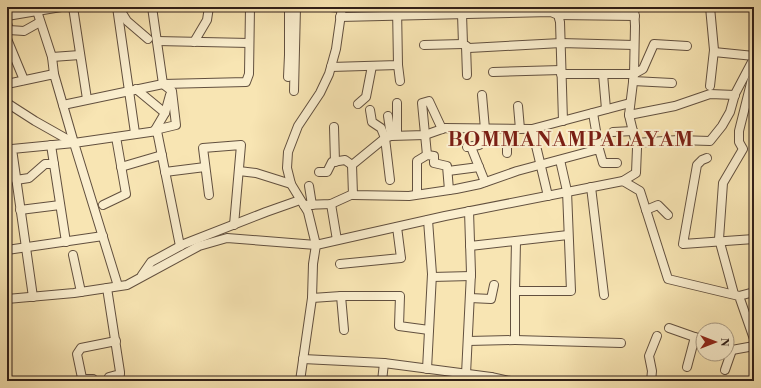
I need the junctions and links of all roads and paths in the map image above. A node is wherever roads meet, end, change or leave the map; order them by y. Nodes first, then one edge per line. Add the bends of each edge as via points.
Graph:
1 (61, 7) edge
2 (73, 7) edge
3 (118, 7) edge
4 (152, 7) edge
5 (209, 7) edge
6 (250, 7) edge
7 (289, 7) edge
8 (296, 7) edge
9 (331, 7) edge
10 (342, 7) edge
11 (397, 7) edge
12 (634, 7) edge
13 (710, 7) edge
14 (24, 10) edge
15 (503, 10) edge
16 (37, 11) junction
17 (440, 11) edge
18 (462, 14) junction
19 (558, 15) junction
20 (7, 16) edge
21 (397, 16) junction
22 (635, 16) junction
23 (340, 17) junction
24 (40, 22) junction
25 (7, 23) edge
26 (7, 39) edge
27 (152, 40) junction
28 (194, 42) junction
29 (249, 43) junction
30 (561, 43) junction
31 (424, 45) dead end
32 (464, 45) junction
33 (634, 45) junction
34 (687, 46) dead end
35 (714, 52) junction
36 (80, 55) junction
37 (52, 57) junction
38 (754, 57) edge
39 (398, 64) junction
40 (372, 66) junction
41 (331, 67) junction
42 (754, 71) edge
43 (493, 72) dead end
44 (561, 72) junction
45 (54, 74) junction
46 (602, 74) junction
47 (467, 75) dead end
48 (633, 77) junction
49 (288, 78) dead end
50 (24, 80) junction
51 (400, 80) dead end
52 (672, 83) dead end
53 (7, 84) edge
54 (163, 84) junction
55 (710, 86) dead end
56 (133, 90) junction
57 (172, 91) junction
58 (294, 91) dead end
59 (482, 95) dead end
60 (735, 95) junction
61 (87, 99) junction
62 (630, 102) junction
63 (7, 103) edge
64 (397, 103) dead end
65 (358, 104) dead end
66 (63, 105) junction
67 (518, 106) dead end
68 (606, 109) junction
69 (370, 110) dead end
70 (165, 113) junction
71 (593, 113) junction
72 (629, 115) junction
73 (388, 116) dead end
74 (563, 121) junction
75 (334, 127) dead end
76 (442, 129) junction
77 (482, 129) junction
78 (507, 129) junction
79 (520, 129) junction
80 (155, 130) junction
81 (532, 130) junction
82 (633, 130) junction
83 (613, 132) dead end
84 (135, 133) junction
85 (425, 135) junction
86 (116, 137) junction
87 (391, 137) junction
88 (74, 143) junction
89 (636, 143) junction
90 (51, 145) junction
91 (9, 149) edge
92 (599, 149) junction
93 (507, 153) dead end
94 (427, 154) junction
95 (162, 155) junction
96 (707, 158) dead end
97 (560, 160) junction
98 (335, 162) junction
99 (617, 163) dead end
100 (54, 164) junction
101 (541, 164) junction
102 (352, 165) junction
103 (121, 167) junction
104 (479, 167) junction
105 (205, 168) junction
106 (239, 171) junction
107 (448, 171) junction
108 (165, 172) junction
109 (319, 172) dead end
110 (16, 180) junction
111 (390, 180) dead end
112 (623, 181) junction
113 (486, 182) junction
114 (291, 184) junction
115 (309, 186) dead end
116 (592, 187) junction
117 (449, 190) junction
118 (567, 192) junction
119 (353, 194) junction
120 (417, 194) junction
121 (209, 195) dead end
122 (548, 196) junction
123 (305, 203) junction
124 (331, 204) junction
125 (60, 205) junction
126 (103, 205) dead end
127 (20, 210) junction
128 (646, 210) junction
129 (468, 211) junction
130 (668, 214) dead end
131 (428, 220) junction
132 (234, 225) junction
133 (397, 227) junction
134 (103, 236) junction
135 (568, 236) junction
136 (754, 239) edge
137 (337, 240) junction
138 (516, 241) junction
139 (720, 241) junction
140 (66, 242) junction
141 (316, 245) junction
142 (180, 246) junction
143 (470, 246) junction
144 (26, 248) junction
145 (7, 250) edge
146 (73, 255) dead end
147 (340, 264) dead end
148 (471, 276) junction
149 (141, 277) junction
150 (432, 277) junction
151 (494, 285) dead end
152 (118, 286) junction
153 (107, 288) junction
154 (516, 291) junction
155 (81, 292) junction
156 (754, 292) edge
157 (604, 295) dead end
158 (736, 295) junction
159 (341, 296) junction
160 (33, 297) junction
161 (312, 298) junction
162 (470, 298) junction
163 (7, 299) edge
164 (669, 328) dead end
165 (344, 330) dead end
166 (429, 330) junction
167 (657, 336) dead end
168 (695, 337) edge
169 (754, 339) edge
170 (515, 340) junction
171 (116, 341) junction
172 (468, 341) junction
173 (621, 343) dead end
174 (754, 346) edge
175 (695, 348) edge
176 (735, 348) edge
177 (303, 359) junction
178 (727, 362) edge
179 (384, 363) junction
180 (687, 367) dead end
181 (426, 369) junction
182 (725, 370) dead end
183 (466, 374) junction
184 (109, 377) dead end
185 (93, 379) dead end
186 (491, 379) edge
187 (300, 381) edge
188 (382, 381) edge
189 (510, 381) edge
190 (651, 381) edge

1 - 16 street
2 - 36 street
3 - 27 street via 127,21
3 - 56 street
4 - 27 street
5 - 28 street via 207,20
6 - 29 street
7 - 49 street
8 - 58 street
9 - 10 street
10 - 23 street
11 - 21 street
12 - 22 street
13 - 35 street
14 - 16 street
14 - 20 street
15 - 18 street
15 - 19 street via 551,12
16 - 24 street
17 - 18 street
17 - 21 street
18 - 32 street
19 - 22 street
19 - 30 street
21 - 23 street
21 - 39 street
22 - 33 street
23 - 41 street
24 - 25 street via 24,31 9,30
24 - 37 street
26 - 50 street
27 - 28 street
27 - 54 street
28 - 29 street
29 - 54 street via 249,74 246,82
30 - 32 street via 468,48
30 - 33 street
30 - 44 street
31 - 32 street
32 - 47 street
33 - 48 street
34 - 48 street via 654,44 644,69
35 - 38 street
35 - 55 street
36 - 37 street
36 - 61 street
37 - 45 street
38 - 60 street
39 - 40 street
39 - 51 street
40 - 41 street
40 - 65 street via 366,97
41 - 114 street via 320,93 298,126 288,152 287,168
42 - 139 street via 739,130 739,142 743,150 724,183
43 - 44 street
44 - 46 street
44 - 74 street
45 - 50 street
45 - 66 street
46 - 48 street
46 - 68 street
48 - 52 street
48 - 62 street
50 - 53 street
54 - 56 street
54 - 57 street
56 - 61 street
56 - 70 street
56 - 84 street
57 - 70 street
57 - 80 street via 176,126
59 - 77 street
60 - 72 street via 710,94 675,106
60 - 89 street via 730,112 710,141
61 - 66 street
62 - 68 street
62 - 72 street
63 - 88 street
64 - 87 street
66 - 88 street
67 - 79 street
68 - 71 street
69 - 87 street via 372,122
70 - 80 street
71 - 74 street
71 - 92 street
72 - 82 street
73 - 87 street
74 - 81 street
75 - 98 street
76 - 77 street
76 - 85 street
76 - 85 street via 429,101 422,103
77 - 78 street
77 - 104 street via 479,144 469,147
78 - 79 street
78 - 93 street
79 - 81 street
80 - 84 street
80 - 95 street via 158,131
81 - 101 street
82 - 83 street
82 - 89 street
84 - 86 street
85 - 87 street
85 - 94 street
86 - 88 street
86 - 103 street
87 - 102 street
87 - 111 street
88 - 90 street
88 - 134 street
89 - 112 street via 636,173
90 - 91 street
90 - 100 street
91 - 110 street
92 - 97 street
92 - 99 street via 603,163
94 - 107 street via 434,156 434,163 447,166
94 - 120 street via 417,161
95 - 103 street
95 - 108 street
96 - 139 street via 697,165 683,244
97 - 101 street
97 - 118 street
98 - 102 street via 346,160
98 - 109 street via 332,162 327,172
100 - 110 street via 45,164 28,178
100 - 125 street
101 - 113 street
101 - 122 street
102 - 119 street
103 - 126 street via 126,194
104 - 107 street
104 - 113 street
105 - 106 street via 203,148 241,145
105 - 108 street
105 - 121 street
106 - 114 street via 256,173
106 - 132 street
107 - 117 street
108 - 142 street
110 - 127 street
112 - 116 street
112 - 128 street via 640,191
113 - 117 street
114 - 123 street
115 - 123 street
116 - 118 street
116 - 157 street
117 - 120 street
118 - 122 street
118 - 135 street
119 - 120 street
119 - 124 street
122 - 129 street
123 - 124 street
123 - 132 street via 266,212
123 - 141 street
124 - 137 street
125 - 127 street
125 - 140 street
127 - 144 street
128 - 130 street via 658,205
128 - 158 street via 668,279
129 - 131 street
129 - 143 street
131 - 133 street
131 - 150 street
132 - 142 street
133 - 137 street
133 - 147 street via 401,258
134 - 140 street
134 - 152 street
135 - 138 street
135 - 154 street via 571,291
136 - 139 street
137 - 141 street
138 - 143 street
138 - 154 street
139 - 158 street
140 - 144 street
141 - 149 street via 227,238 199,246
141 - 161 street
142 - 149 street via 151,262
143 - 148 street
144 - 145 street
144 - 160 street
146 - 155 street
148 - 150 street
148 - 162 street
149 - 152 street
150 - 166 street
151 - 162 street via 491,299
152 - 153 street
153 - 155 street
153 - 171 street
154 - 170 street
155 - 160 street
156 - 158 street
158 - 169 street
159 - 161 street
159 - 165 street
159 - 166 street via 400,296 399,326
160 - 163 street
161 - 177 street
162 - 172 street
164 - 168 street
166 - 181 street
167 - 190 street via 649,356
170 - 172 street
170 - 173 street
171 - 184 street via 120,374
171 - 185 street via 81,348 77,354 82,378
172 - 183 street
174 - 176 street
175 - 180 street
177 - 179 street
177 - 187 street
178 - 182 street
179 - 181 street
179 - 188 street
181 - 183 street
183 - 186 street
186 - 189 street

